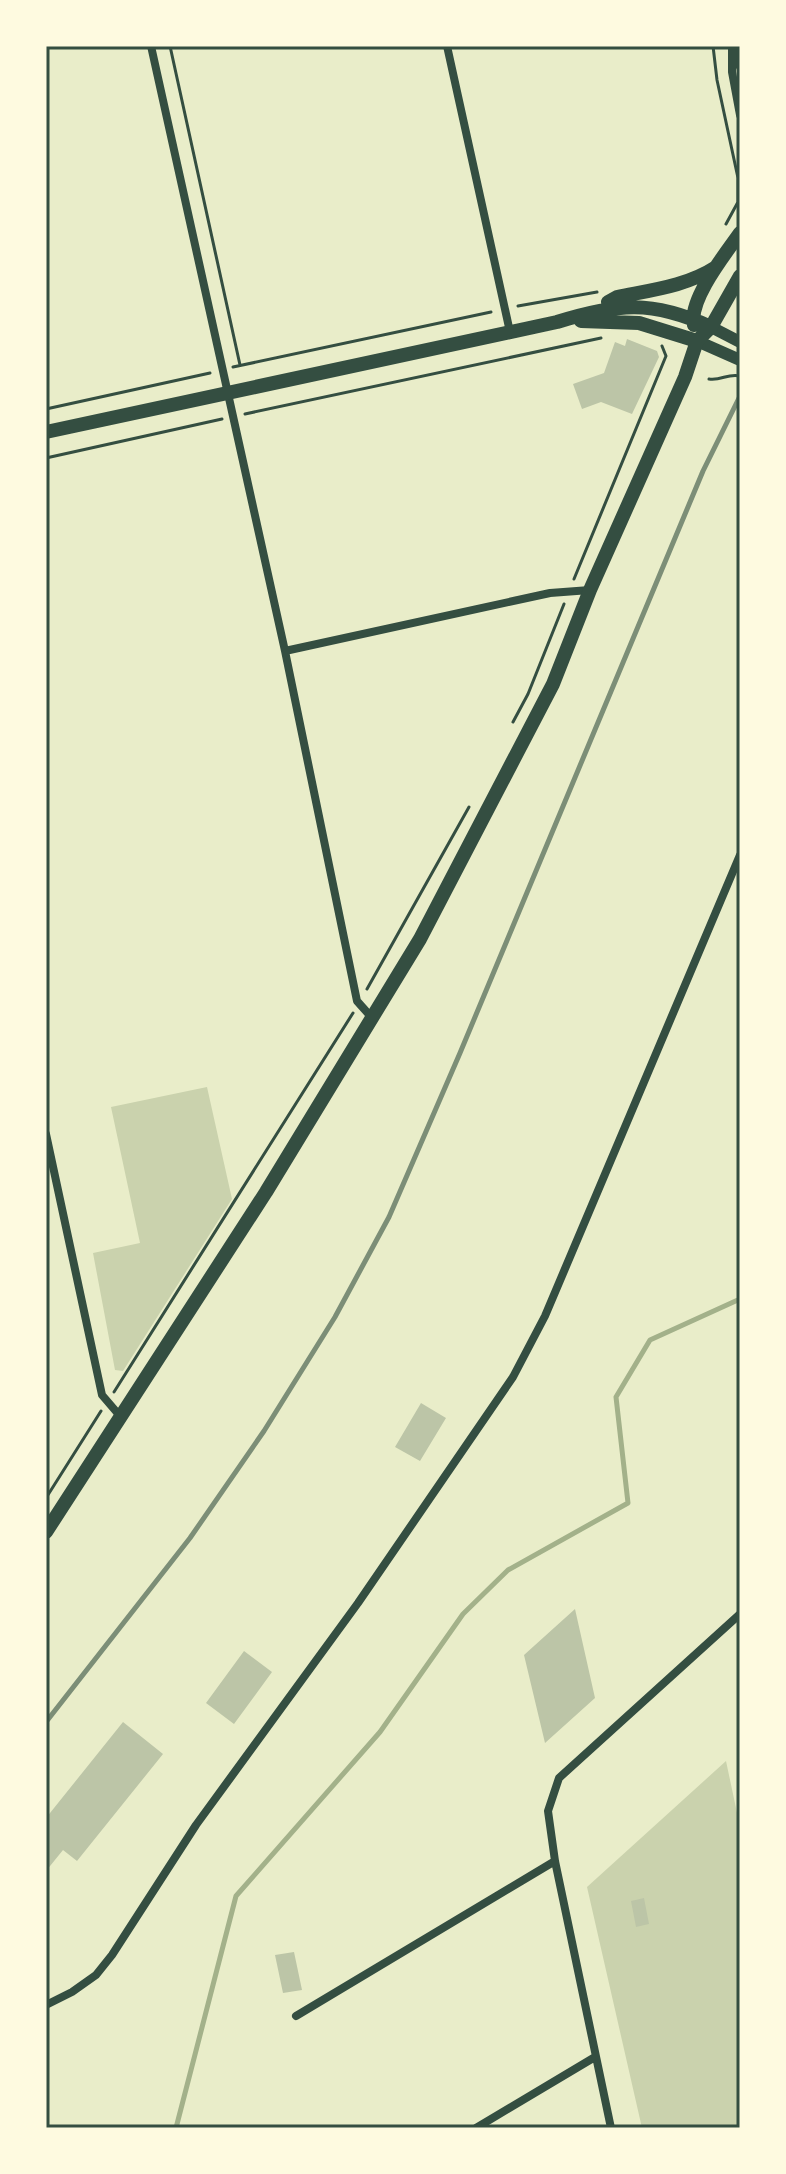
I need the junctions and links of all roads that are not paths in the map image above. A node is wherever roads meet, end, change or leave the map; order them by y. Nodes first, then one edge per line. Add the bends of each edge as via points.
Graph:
1 (151, 46) edge
2 (447, 46) edge
3 (733, 46) edge
4 (740, 67) edge
5 (740, 115) edge
6 (740, 233) edge
7 (716, 267) junction
8 (740, 276) edge
9 (586, 313) junction
10 (692, 318) junction
11 (557, 322) junction
12 (711, 327) junction
13 (510, 332) junction
14 (697, 341) junction
15 (740, 342) edge
16 (740, 360) edge
17 (229, 393) junction
18 (46, 432) edge
19 (590, 590) junction
20 (285, 651) junction
21 (740, 855) edge
22 (373, 1019) junction
23 (46, 1134) edge
24 (120, 1416) junction
25 (46, 1532) edge
26 (740, 1614) edge
27 (555, 1861) junction
28 (46, 2005) edge
29 (296, 2016) dead end
30 (595, 2057) junction
31 (476, 2128) edge
32 (611, 2128) edge

1 - 17 street
2 - 13 street
3 - 4 street
3 - 5 street
6 - 7 main road
7 - 9 main road via 686,282 617,297
7 - 10 main road
8 - 12 main road
9 - 10 main road via 622,306
9 - 11 main road
10 - 12 main road
10 - 14 main road
11 - 13 main road
11 - 14 main road via 639,323
12 - 14 main road
12 - 15 main road
13 - 17 main road
14 - 16 main road
14 - 19 main road
17 - 18 main road
17 - 20 street
19 - 20 street via 569,589
19 - 22 main road via 553,684
20 - 22 street via 359,1003
21 - 28 street via 545,1316 513,1377 349,1616 196,1825 112,1955 96,1975
22 - 24 main road
23 - 24 street via 102,1395
24 - 25 main road
26 - 27 street via 559,1778 548,1811
27 - 29 street
27 - 30 street
30 - 31 street
30 - 32 street

